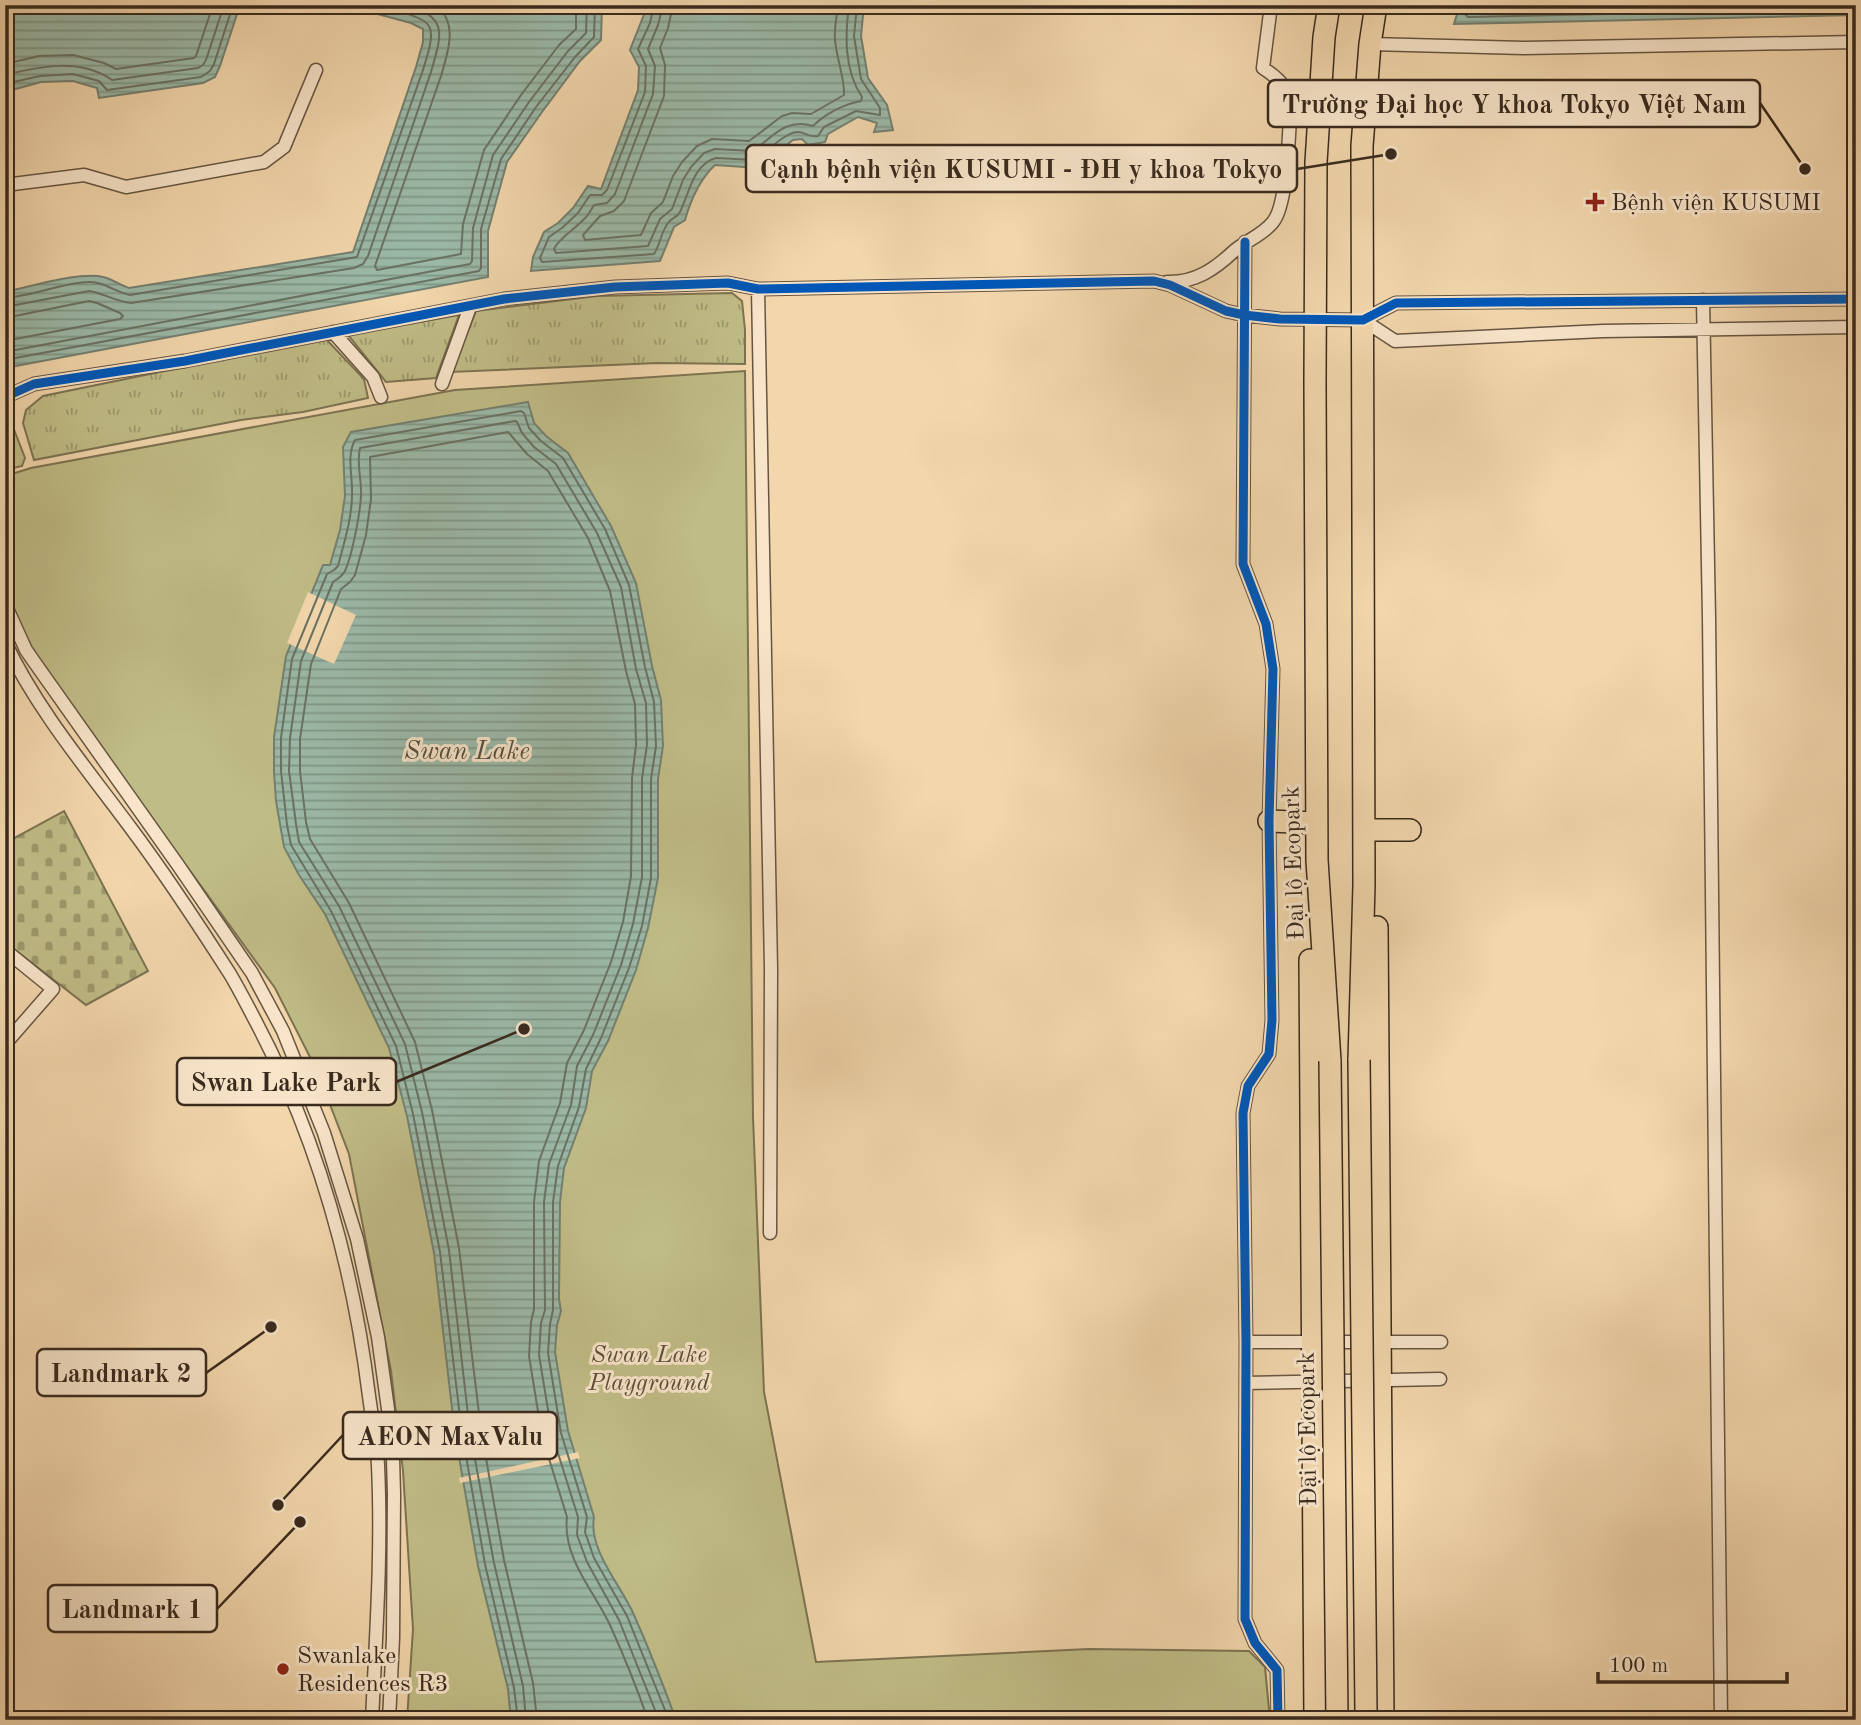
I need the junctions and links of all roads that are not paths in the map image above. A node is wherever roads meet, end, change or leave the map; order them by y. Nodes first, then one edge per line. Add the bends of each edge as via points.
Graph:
1 (1271, 5) edge
2 (1329, 5) edge
3 (1376, 5) edge
4 (1856, 42) edge
5 (1370, 44) junction
6 (316, 71) dead end
7 (5, 185) edge
8 (1245, 242) junction
9 (1154, 281) junction
10 (758, 289) junction
11 (1856, 299) edge
12 (1703, 300) junction
13 (470, 307) junction
14 (1244, 315) junction
15 (1363, 320) junction
16 (1317, 321) junction
17 (1856, 327) edge
18 (1704, 330) junction
19 (333, 332) junction
20 (442, 384) dead end
21 (5, 397) edge
22 (381, 397) dead end
23 (5, 604) edge
24 (5, 642) edge
25 (26, 650) junction
26 (12, 657) junction
27 (1269, 821) junction
28 (1316, 823) junction
29 (1364, 830) junction
30 (1410, 830) dead end
31 (1317, 860) junction
32 (178, 865) junction
33 (165, 874) junction
34 (1364, 885) junction
35 (5, 950) edge
36 (5, 1044) edge
37 (313, 1102) junction
38 (297, 1108) junction
39 (770, 1233) dead end
40 (1246, 1342) junction
41 (1314, 1342) junction
42 (1380, 1342) junction
43 (1441, 1342) dead end
44 (1440, 1379) dead end
45 (1380, 1380) junction
46 (1314, 1381) junction
47 (1246, 1383) junction
48 (378, 1493) junction
49 (394, 1494) junction
50 (1372, 1717) edge
51 (1337, 1719) edge
52 (372, 1720) edge
53 (389, 1720) edge
54 (1278, 1720) edge
55 (1315, 1720) edge
56 (1721, 1720) edge

1 - 8 street via 1263,68 1285,86 1291,100 1282,205 1274,222
2 - 16 highway, Đại lộ Ecopark via 1316,162
3 - 5 highway
4 - 5 street via 1524,48
5 - 15 highway via 1362,146
6 - 7 street via 284,147 264,162 126,187 84,175
8 - 9 street via 1217,267 1196,278
8 - 14 street
9 - 10 street
9 - 14 street
10 - 13 street via 728,283 615,287
10 - 39 street via 771,969
11 - 12 street
12 - 15 street via 1395,303
12 - 18 street
13 - 19 street
13 - 20 street
14 - 16 street
14 - 27 street via 1243,564 1266,624 1273,669
15 - 16 street
15 - 18 street via 1395,341
15 - 29 highway
16 - 28 highway, Đại lộ Ecopark
17 - 18 street
18 - 56 street
19 - 21 street via 34,384
19 - 22 street via 373,377
23 - 25 street
24 - 26 street
25 - 26 street
25 - 32 street
26 - 33 street via 81,761
27 - 28 highway
27 - 40 street via 1269,1054 1248,1086 1243,1113
28 - 31 highway, Đại lộ Ecopark
29 - 30 highway
29 - 34 highway
31 - 41 highway via 1310,920
31 - 51 highway, Đại lộ Ecopark, bridge via 1330,1061
32 - 33 street
32 - 37 street via 252,973
33 - 38 street via 232,978
34 - 42 highway via 1377,925
34 - 50 highway, bridge via 1359,1060
35 - 36 street via 53,989
37 - 38 street
37 - 49 street via 356,1239 379,1337
38 - 48 street via 341,1241 356,1312
40 - 41 street
40 - 47 street
41 - 42 street
41 - 46 highway
42 - 43 street
42 - 45 highway
44 - 45 street
45 - 46 street
45 - 50 highway
46 - 47 street
46 - 55 highway
47 - 54 street via 1245,1619 1255,1643 1277,1671
48 - 49 street
48 - 52 street via 380,1575
49 - 53 street

